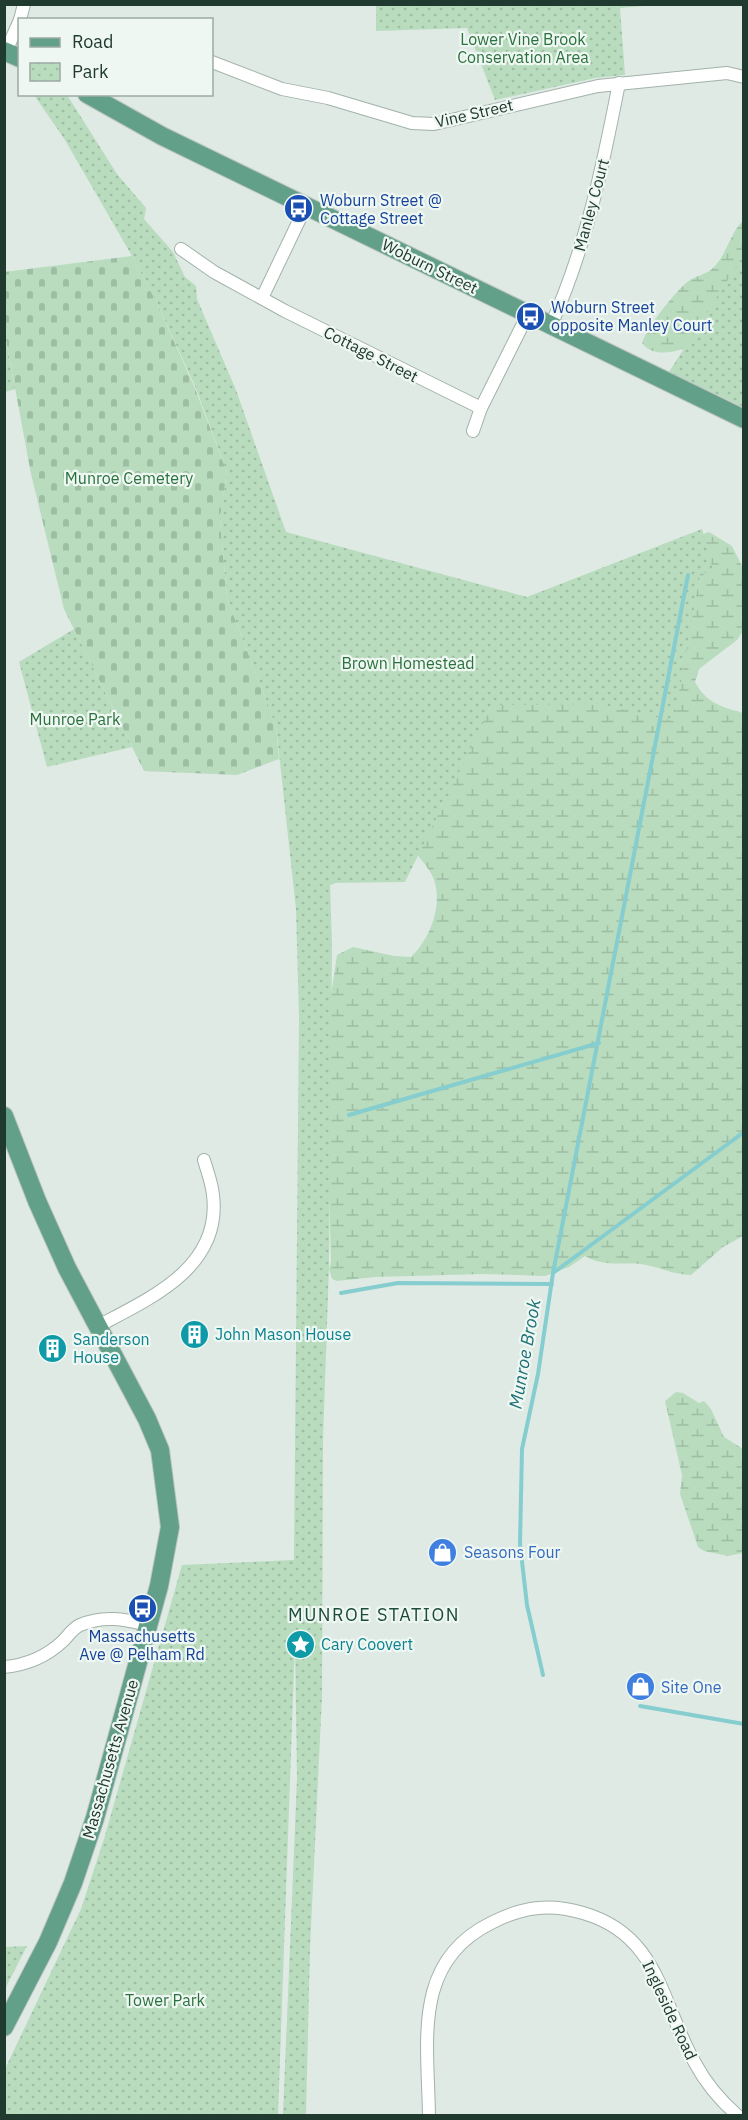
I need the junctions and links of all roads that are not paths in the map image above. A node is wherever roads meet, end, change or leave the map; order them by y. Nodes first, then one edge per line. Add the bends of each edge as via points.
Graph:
1 (18, 28) edge
2 (10, 53) edge
3 (213, 62) edge
4 (744, 77) edge
5 (619, 83) junction
6 (91, 96) edge
7 (306, 206) junction
8 (182, 249) dead end
9 (262, 298) junction
10 (528, 314) junction
11 (551, 325) junction
12 (481, 408) junction
13 (744, 419) edge
14 (473, 431) dead end
15 (4, 1116) edge
16 (204, 1160) dead end
17 (98, 1326) junction
18 (148, 1625) junction
19 (4, 1667) edge
20 (4, 2027) edge
21 (429, 2115) edge
22 (738, 2115) edge

1 - 2 street
3 - 5 street, Vine Street via 282,89 412,123 434,124
4 - 5 street, Vine Street via 727,73
5 - 11 street, Manley Court via 602,172
6 - 7 main road, Woburn Street via 160,135
7 - 9 street
7 - 10 main road, Woburn Street
8 - 9 street, Cottage Street
9 - 12 street, Cottage Street
10 - 11 main road, Woburn Street
10 - 12 street
11 - 13 main road, Woburn Street
12 - 14 street
15 - 17 main road, Massachusetts Avenue via 37,1201
16 - 17 street via 213,1195 213,1218 206,1247 191,1268 166,1287
17 - 18 main road, Massachusetts Avenue via 147,1419 160,1450 165,1478 168,1542
18 - 19 street via 117,1618 99,1619 77,1626 60,1644 26,1665
18 - 20 main road, Massachusetts Avenue via 73,1883
21 - 22 street, Ingleside Road via 431,2000 434,1981 443,1965 453,1950 483,1927 518,1911 557,1906 592,1916 616,1928 636,1945 657,1974 695,2063

